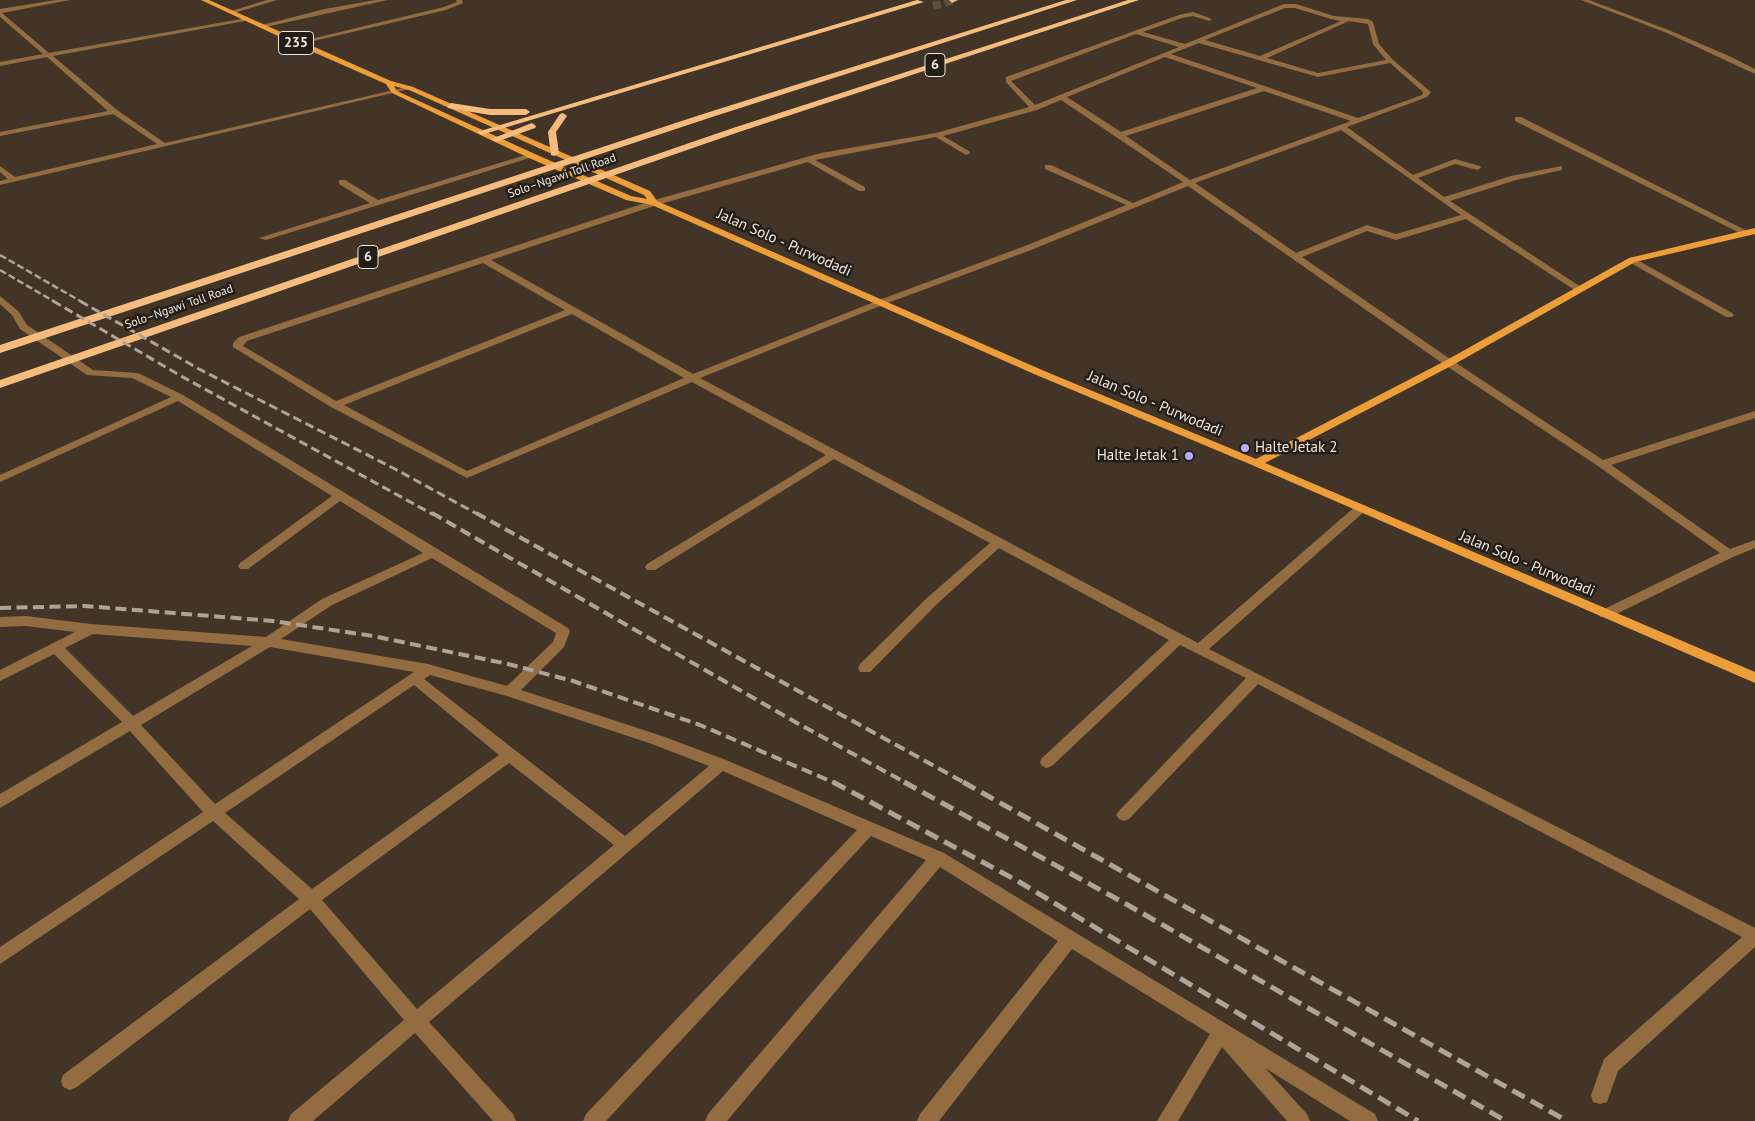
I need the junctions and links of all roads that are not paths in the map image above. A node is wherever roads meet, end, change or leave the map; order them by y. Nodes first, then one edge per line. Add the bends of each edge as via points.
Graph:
1 (67, 0) edge
2 (204, 0) edge
3 (274, 0) edge
4 (385, 0) edge
5 (459, 0) edge
6 (1073, 0) edge
7 (1135, 0) edge
8 (1584, 0) edge
9 (231, 12) junction
10 (0, 13) edge
11 (246, 19) junction
12 (1209, 19) dead end
13 (1350, 19) junction
14 (261, 26) junction
15 (1136, 32) junction
16 (1200, 41) junction
17 (297, 43) junction
18 (1187, 46) junction
19 (50, 55) junction
20 (1166, 55) junction
21 (1260, 58) junction
22 (1391, 61) junction
23 (0, 64) edge
24 (1755, 72) edge
25 (389, 83) junction
26 (410, 88) junction
27 (1262, 89) junction
28 (394, 92) junction
29 (1060, 96) junction
30 (447, 105) junction
31 (1034, 108) junction
32 (555, 109) junction
33 (114, 112) junction
34 (563, 116) junction
35 (1518, 119) dead end
36 (1356, 120) junction
37 (1340, 126) junction
38 (496, 127) junction
39 (481, 132) junction
40 (0, 134) edge
41 (511, 134) junction
42 (937, 135) junction
43 (1120, 135) junction
44 (496, 139) junction
45 (162, 144) junction
46 (554, 153) junction
47 (966, 153) dead end
48 (532, 156) junction
49 (808, 160) junction
50 (1048, 167) dead end
51 (0, 168) edge
52 (1477, 168) dead end
53 (1559, 168) dead end
54 (1412, 178) junction
55 (14, 180) junction
56 (342, 182) dead end
57 (1189, 183) junction
58 (0, 184) edge
59 (862, 189) dead end
60 (1443, 200) junction
61 (376, 203) junction
62 (654, 203) junction
63 (1134, 206) junction
64 (1468, 216) junction
65 (1751, 232) edge
66 (263, 238) dead end
67 (1296, 256) junction
68 (484, 260) junction
69 (1632, 260) junction
70 (1579, 289) junction
71 (0, 299) edge
72 (882, 302) junction
73 (573, 310) junction
74 (1729, 315) dead end
75 (0, 349) edge
76 (1449, 363) junction
77 (692, 378) junction
78 (0, 384) edge
79 (179, 397) junction
80 (334, 405) junction
81 (1755, 414) edge
82 (835, 454) junction
83 (1256, 463) junction
84 (1602, 464) junction
85 (0, 479) edge
86 (340, 496) junction
87 (1361, 508) junction
88 (999, 542) junction
89 (1755, 544) edge
90 (433, 553) junction
91 (1728, 554) junction
92 (244, 566) dead end
93 (651, 567) dead end
94 (1605, 614) junction
95 (0, 622) edge
96 (91, 628) junction
97 (1178, 640) junction
98 (268, 642) junction
99 (55, 646) junction
100 (1199, 650) junction
101 (865, 668) dead end
102 (428, 669) junction
103 (0, 676) edge
104 (1256, 677) junction
105 (414, 678) junction
106 (1755, 678) edge
107 (510, 692) junction
108 (131, 723) junction
109 (508, 755) junction
110 (1047, 762) dead end
111 (721, 764) junction
112 (0, 802) edge
113 (213, 812) junction
114 (1124, 815) dead end
115 (868, 828) junction
116 (625, 845) junction
117 (938, 858) junction
118 (311, 899) junction
119 (1070, 938) junction
120 (0, 956) edge
121 (417, 1022) junction
122 (1221, 1033) junction
123 (70, 1081) dead end
124 (1600, 1095) dead end
125 (298, 1121) edge
126 (506, 1121) edge
127 (594, 1121) edge
128 (715, 1121) edge
129 (928, 1121) edge
130 (1167, 1121) edge
131 (1300, 1121) edge
132 (1368, 1121) edge

1 - 10 street
2 - 9 main road, Jalan Solo - Purwodadi / 235
3 - 9 street
4 - 14 street
5 - 17 street via 460,3 446,8
6 - 75 highway, Solo–Ngawi Toll Road / 6 via 706,116
7 - 78 highway, Solo–Ngawi Toll Road / 6 via 736,130
8 - 24 street via 1696,43
9 - 11 main road, Jalan Solo - Purwodadi / 235
10 - 19 street
11 - 14 main road, Jalan Solo - Purwodadi / 235
11 - 19 street
12 - 15 street via 1187,15
13 - 16 street via 1327,17 1288,6
13 - 21 street
13 - 22 street via 1371,23 1376,44
14 - 17 main road, Jalan Solo - Purwodadi / 235
15 - 18 street
15 - 31 street via 1008,78
16 - 18 street
16 - 21 street
17 - 25 main road, Jalan Solo - Purwodadi / 235
18 - 20 street
19 - 23 street
19 - 33 street
20 - 27 street
20 - 29 street
21 - 22 street via 1324,75
22 - 36 street via 1427,94
25 - 26 main road, Jalan Solo - Purwodadi / 235
25 - 28 main road
26 - 28 street
26 - 30 main road, Jalan Solo - Purwodadi / 235
27 - 36 street
27 - 43 street
28 - 39 main road, Jalan Solo - Purwodadi
28 - 45 street
29 - 31 street
29 - 43 street
30 - 32 highway via 507,113
30 - 38 main road, Jalan Solo - Purwodadi / 235
31 - 42 street
32 - 34 highway via 922,5
32 - 38 highway
33 - 40 street
33 - 45 street
34 - 41 highway
34 - 46 highway via 552,132
35 - 65 street
36 - 37 street
37 - 54 street
37 - 57 street
38 - 39 highway
38 - 41 main road, Jalan Solo - Purwodadi
39 - 44 main road, Jalan Solo - Purwodadi
41 - 44 highway
41 - 46 main road, Jalan Solo - Purwodadi
42 - 47 street
42 - 49 street
43 - 57 street
44 - 48 main road, Jalan Solo - Purwodadi
45 - 55 street
46 - 62 main road, Jalan Solo - Purwodadi via 647,193
48 - 61 street
48 - 62 main road, Jalan Solo - Purwodadi via 629,198
49 - 59 street
49 - 62 street
50 - 63 street
51 - 55 street
52 - 54 street via 1455,161
53 - 60 street
54 - 60 street
55 - 58 street
56 - 61 street
57 - 63 street
57 - 67 street
60 - 64 street
61 - 66 street
62 - 68 street
62 - 72 main road, Jalan Solo - Purwodadi
63 - 72 street
64 - 67 street via 1396,237 1365,228
64 - 70 street
65 - 69 main road
67 - 76 street
68 - 73 street
68 - 80 street via 238,343 238,347
69 - 70 main road
69 - 74 street
70 - 76 main road
71 - 79 street via 16,314 23,327 91,373 134,375
72 - 77 street
72 - 83 main road, Jalan Solo - Purwodadi via 1038,372
73 - 77 street
73 - 80 street
76 - 83 main road
76 - 84 street
77 - 80 street via 467,475
77 - 82 street
79 - 85 street
79 - 86 street
81 - 84 street
82 - 88 street
82 - 93 street
83 - 87 main road, Jalan Solo - Purwodadi
84 - 91 street
86 - 90 street
86 - 92 street
87 - 94 main road, Jalan Solo - Purwodadi
87 - 100 street
88 - 97 street
88 - 101 street via 932,600
89 - 91 street
90 - 98 street via 327,602
90 - 107 street via 564,631 559,644
91 - 94 street
94 - 106 main road, Jalan Solo - Purwodadi
95 - 96 street via 26,621
96 - 98 street
96 - 99 street
97 - 100 street
97 - 110 street
98 - 102 street
98 - 108 street
99 - 103 street
99 - 108 street
100 - 104 street
102 - 105 street
102 - 107 street
104 - 114 street
104 - 124 street via 1755,936 1611,1065
105 - 109 street
105 - 113 street
107 - 111 street
108 - 112 street
108 - 113 street
109 - 116 street
109 - 118 street
111 - 115 street
111 - 116 street
113 - 118 street
113 - 120 street
115 - 117 street
115 - 127 street
116 - 121 street
117 - 119 street
117 - 128 street
118 - 121 street
118 - 123 street
119 - 122 street
119 - 129 street
121 - 125 street
121 - 126 street
122 - 130 street
122 - 131 street
122 - 132 street

